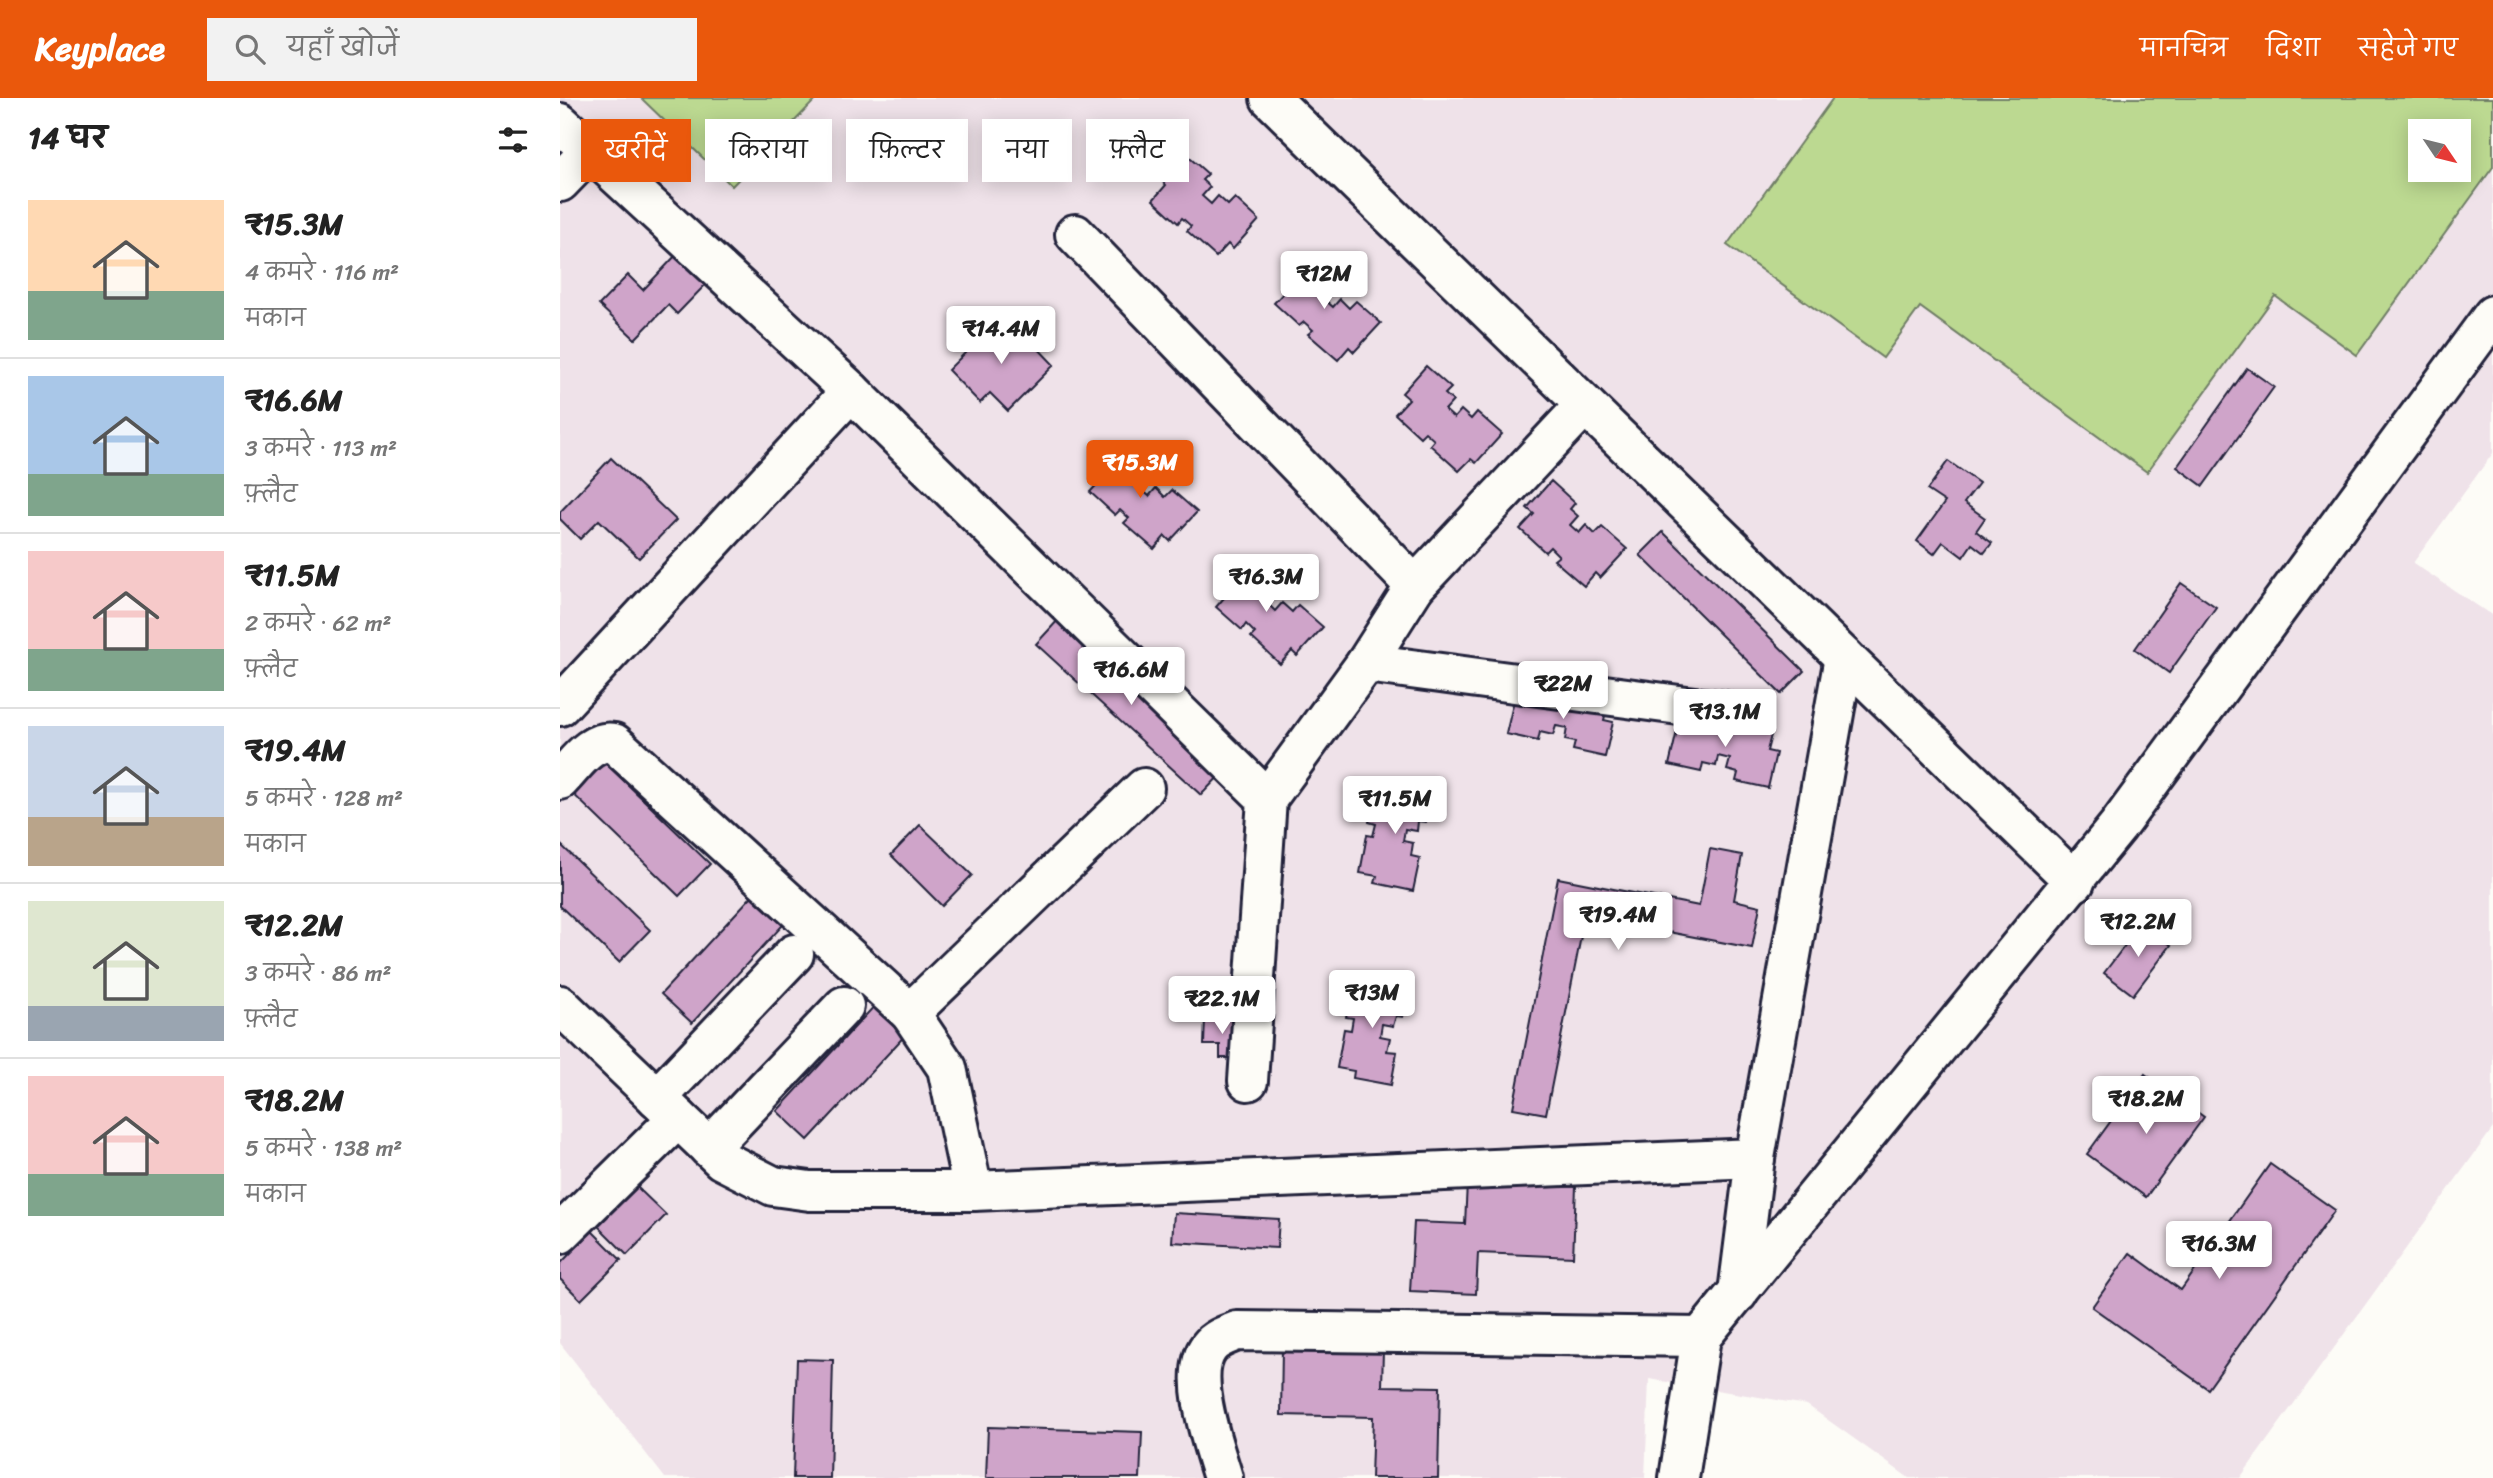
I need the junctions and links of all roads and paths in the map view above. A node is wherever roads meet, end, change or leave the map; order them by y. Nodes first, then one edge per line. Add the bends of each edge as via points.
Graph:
1 (1270, 98) edge
2 (560, 123) edge
3 (581, 144) edge
4 (581, 160) edge
5 (560, 182) edge
6 (622, 182) edge
7 (1075, 234) dead end
8 (2493, 315) edge
9 (851, 391) junction
10 (1585, 405) junction
11 (1415, 586) junction
12 (1844, 657) junction
13 (1366, 663) junction
14 (560, 706) edge
15 (1724, 711) dead end
16 (560, 780) edge
17 (1144, 788) dead end
18 (1268, 799) junction
19 (2075, 882) junction
20 (794, 954) dead end
21 (844, 1006) dead end
22 (910, 1013) junction
23 (564, 1018) edge
24 (1248, 1081) dead end
25 (667, 1108) junction
26 (709, 1148) junction
27 (1755, 1158) junction
28 (973, 1191) junction
29 (560, 1234) edge
30 (1738, 1293) junction
31 (1702, 1337) junction
32 (1223, 1478) edge
33 (1679, 1478) edge

1 - 10 street
2 - 3 street
4 - 5 street
6 - 9 street
7 - 11 street
8 - 19 street
9 - 14 street
9 - 18 street
10 - 11 street
10 - 12 street
11 - 13 street
12 - 19 street
12 - 27 street
13 - 15 street
13 - 18 street
16 - 22 street via 593,745 614,743
17 - 22 street
18 - 24 street
19 - 30 street
20 - 25 street
21 - 26 street
22 - 28 street via 947,1068
23 - 25 street
25 - 26 street
25 - 29 street
26 - 28 street via 722,1160 773,1185 810,1191
27 - 28 street
27 - 30 street
30 - 31 street
31 - 32 street via 1237,1331 1208,1348 1202,1370 1200,1398
31 - 33 street

